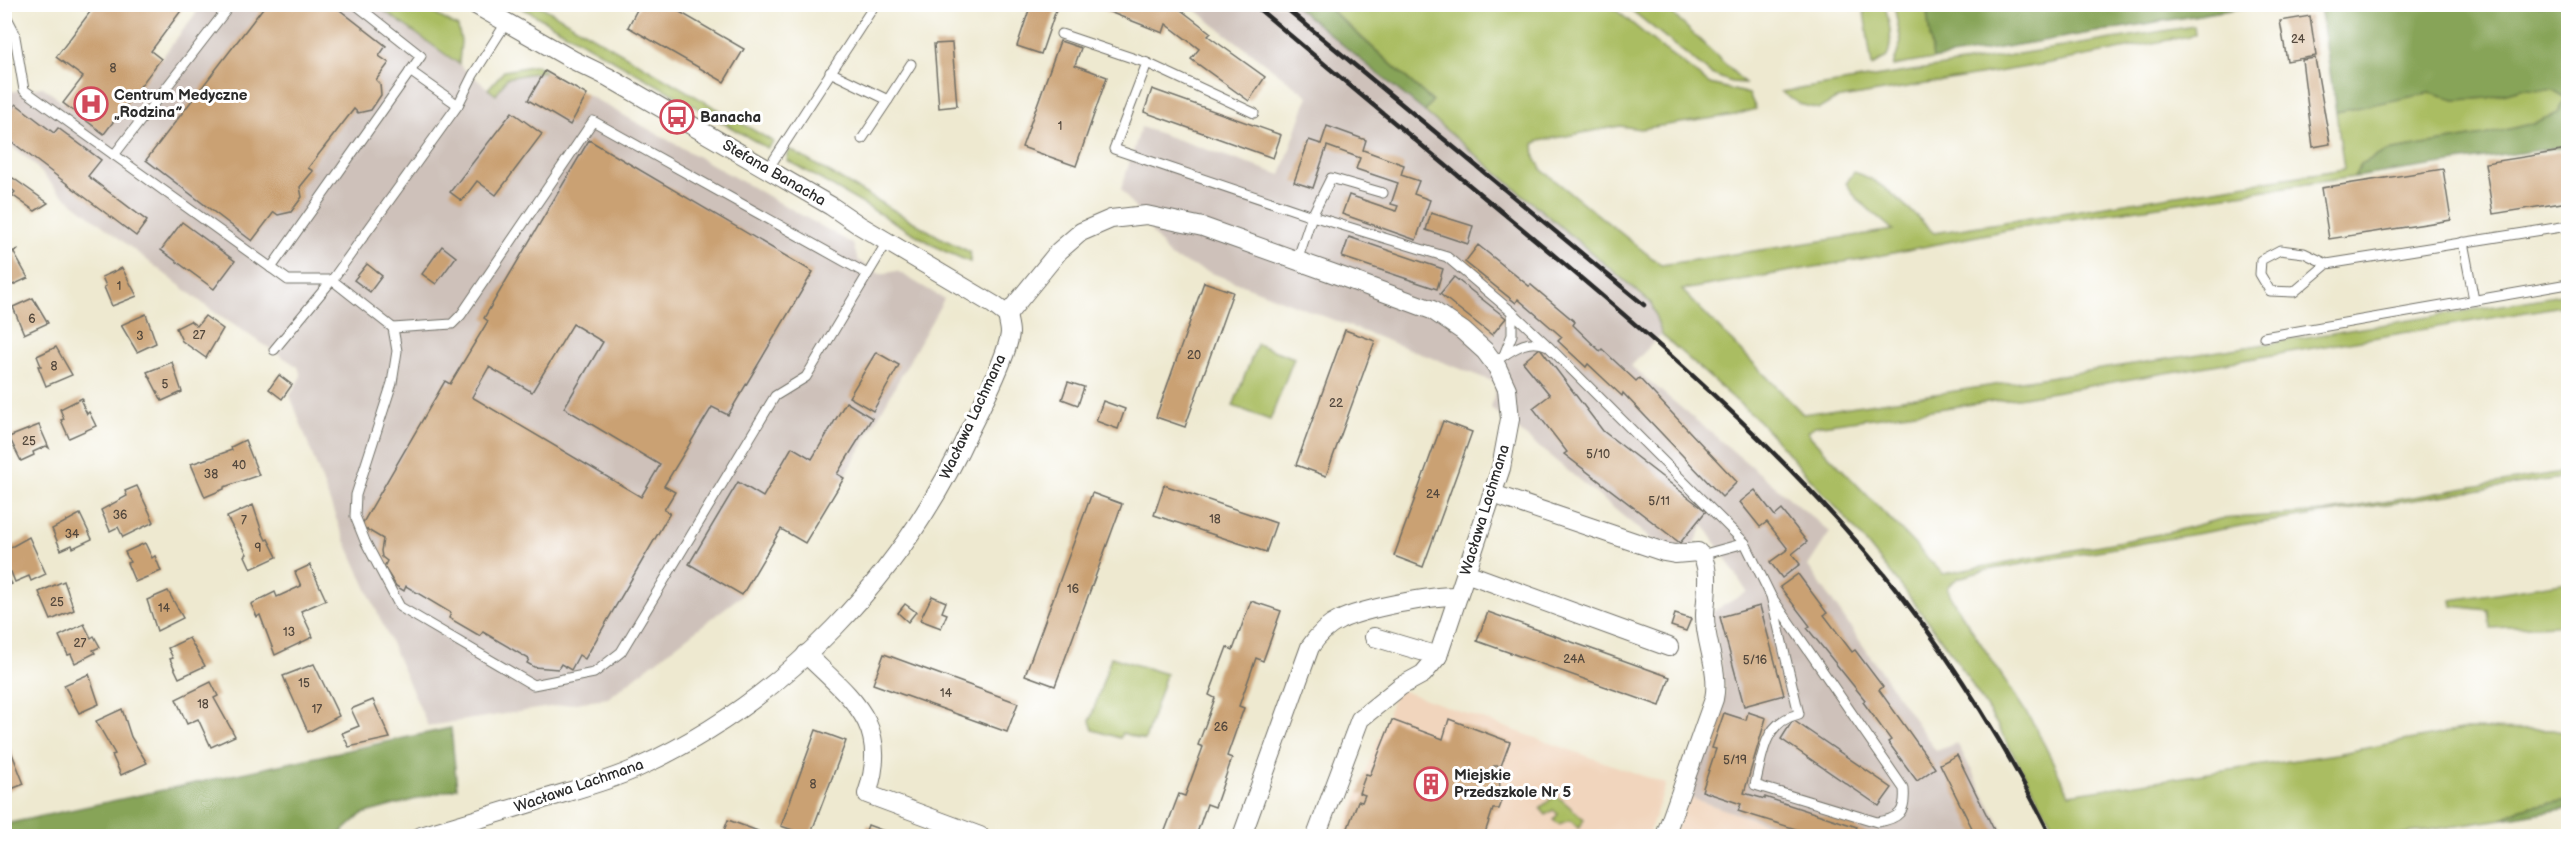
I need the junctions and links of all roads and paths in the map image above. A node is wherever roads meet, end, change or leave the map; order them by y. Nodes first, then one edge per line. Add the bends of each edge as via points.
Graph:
1 (231, 4) edge
2 (355, 4) edge
3 (474, 4) edge
4 (874, 6) edge
5 (4, 12) edge
6 (506, 23) junction
7 (1061, 34) dead end
8 (1147, 63) junction
9 (911, 64) dead end
10 (410, 71) junction
11 (830, 72) junction
12 (888, 100) junction
13 (458, 105) junction
14 (1254, 113) dead end
15 (862, 139) dead end
16 (114, 155) junction
17 (768, 169) junction
18 (1383, 193) dead end
19 (1312, 216) junction
20 (2568, 226) edge
21 (887, 242) junction
22 (2463, 243) junction
23 (1297, 261) junction
24 (2327, 264) junction
25 (271, 268) junction
26 (867, 274) junction
27 (332, 280) junction
28 (2568, 284) edge
29 (2474, 300) junction
30 (1512, 312) junction
31 (1006, 315) junction
32 (393, 328) junction
33 (2264, 336) dead end
34 (1548, 346) junction
35 (274, 350) dead end
36 (1499, 359) junction
37 (1493, 494) junction
38 (1745, 543) junction
39 (1701, 555) junction
40 (1466, 573) junction
41 (1458, 596) junction
42 (1771, 596) junction
43 (1374, 637) dead end
44 (1669, 647) dead end
45 (807, 654) junction
46 (1438, 656) junction
47 (421, 837) edge
48 (980, 837) edge
49 (1242, 837) edge
50 (1316, 837) edge
51 (1665, 837) edge

1 - 16 lane
2 - 10 lane via 421,56
3 - 6 street, Stefana Banacha
4 - 11 lane
5 - 16 lane via 14,30 24,90
6 - 13 lane
6 - 17 street, Stefana Banacha
7 - 8 lane
8 - 14 lane
8 - 19 lane via 1114,149
9 - 12 lane
10 - 13 lane
10 - 25 lane
11 - 12 lane
11 - 17 lane
12 - 15 lane
13 - 27 lane
16 - 25 lane
17 - 21 street, Stefana Banacha
18 - 19 lane via 1331,177
19 - 23 lane
19 - 30 lane via 1447,257
20 - 22 lane
21 - 26 lane
21 - 31 street, Stefana Banacha
22 - 24 lane
22 - 29 lane
23 - 31 street, Wacława Lachmana via 1184,222 1146,215 1111,219 1087,228 1067,244
23 - 36 street, Wacława Lachmana via 1432,310
24 - 24 lane via 2304,253 2280,250 2261,260 2260,274 2270,291 2294,292
25 - 27 lane via 288,280
26 - 32 lane via 593,121 461,315 452,324
26 - 32 lane via 806,376 775,396 621,652 594,673 533,685 400,607 355,516 356,495 392,383 396,351
27 - 32 lane
27 - 35 lane
28 - 29 lane
29 - 33 lane
30 - 34 lane
30 - 36 lane via 1512,335
31 - 45 street, Wacława Lachmana via 1010,334 998,369 937,493 874,582
34 - 36 lane via 1529,342
34 - 38 lane
36 - 37 street, Wacława Lachmana via 1510,410 1506,451
37 - 39 street via 1664,552
37 - 40 street, Wacława Lachmana
38 - 39 lane
38 - 42 lane
39 - 51 street via 1706,566 1705,620 1716,688
40 - 41 street, Wacława Lachmana
40 - 44 street
41 - 46 street, Wacława Lachmana
41 - 49 street via 1358,613 1321,632 1310,647
42 - 42 lane via 1904,789 1900,813 1892,820 1877,822 1755,785 1773,728 1780,720 1799,714
43 - 46 street
45 - 47 street, Wacława Lachmana via 725,718 637,768
45 - 48 street via 866,718 875,759 867,794
46 - 50 street via 1423,674 1401,686 1360,719

